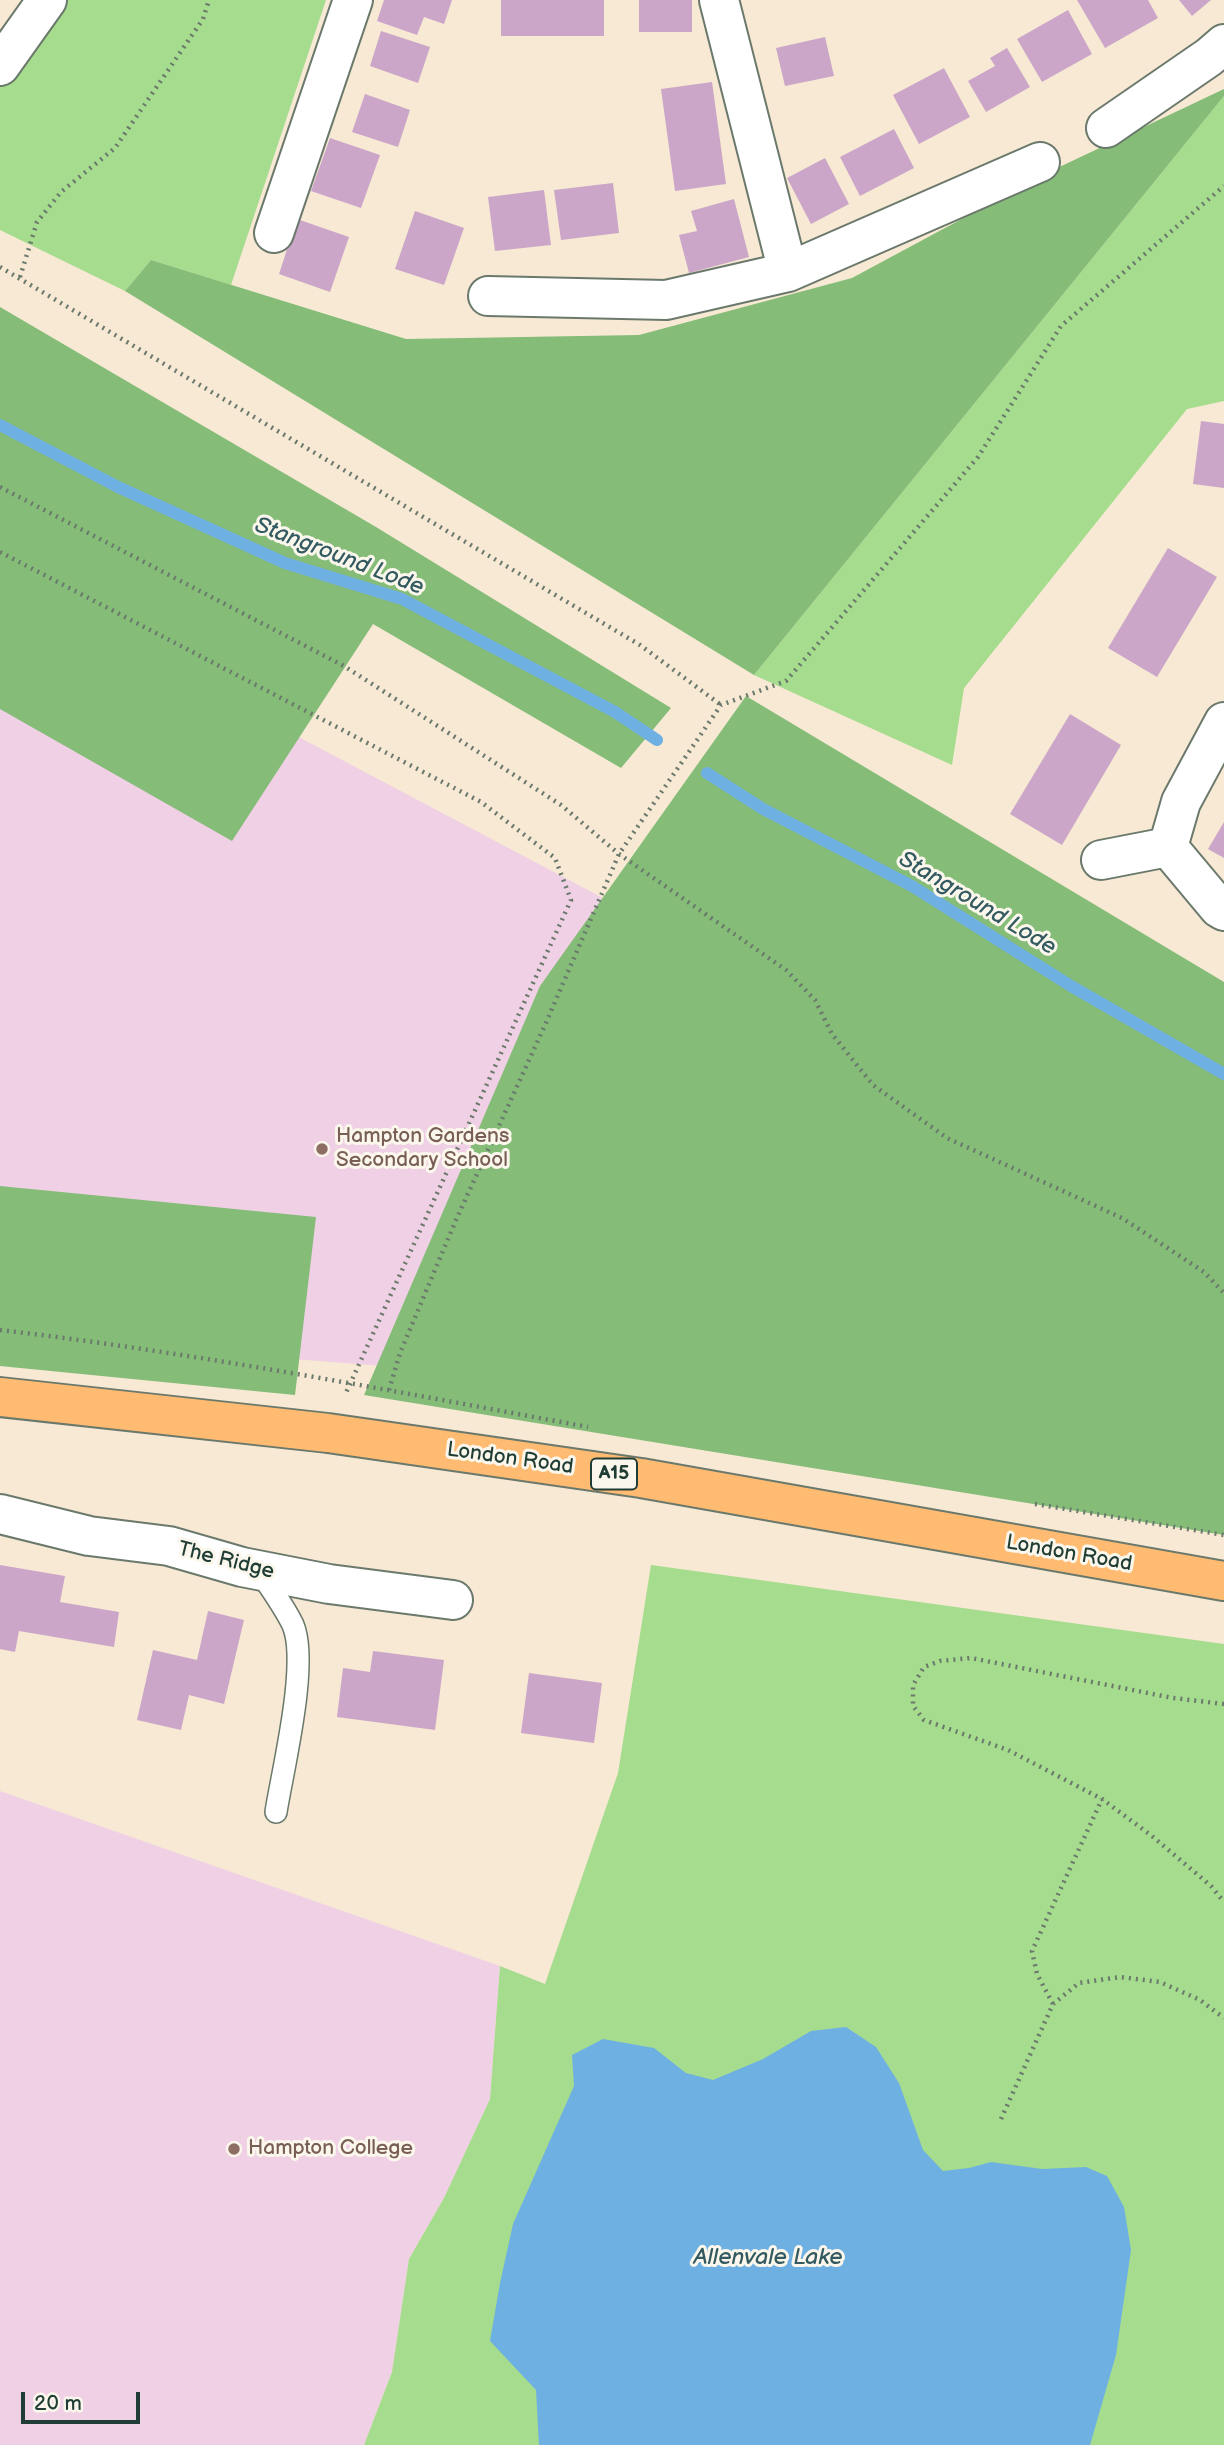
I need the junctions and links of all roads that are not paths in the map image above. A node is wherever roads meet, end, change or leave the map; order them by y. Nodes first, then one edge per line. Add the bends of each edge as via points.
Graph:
1 (47, 0) edge
2 (353, 0) edge
3 (719, 0) edge
4 (1224, 44) edge
5 (0, 66) edge
6 (1106, 128) dead end
7 (1040, 162) dead end
8 (274, 233) dead end
9 (788, 272) junction
10 (488, 296) dead end
11 (1224, 722) edge
12 (1168, 846) junction
13 (1101, 860) dead end
14 (1224, 911) edge
15 (0, 1397) edge
16 (0, 1514) edge
17 (259, 1570) junction
18 (1224, 1581) edge
19 (453, 1600) dead end
20 (276, 1812) dead end

1 - 5 street
2 - 8 street
3 - 9 street
4 - 6 street
7 - 9 street
9 - 10 street via 666,300
11 - 12 street via 1181,802
12 - 13 street
12 - 14 street
15 - 18 main road, London Road / A15 via 328,1433 641,1478
16 - 17 street, The Ridge via 89,1536 169,1546
17 - 19 street, The Ridge
17 - 20 lane via 293,1626 299,1656

